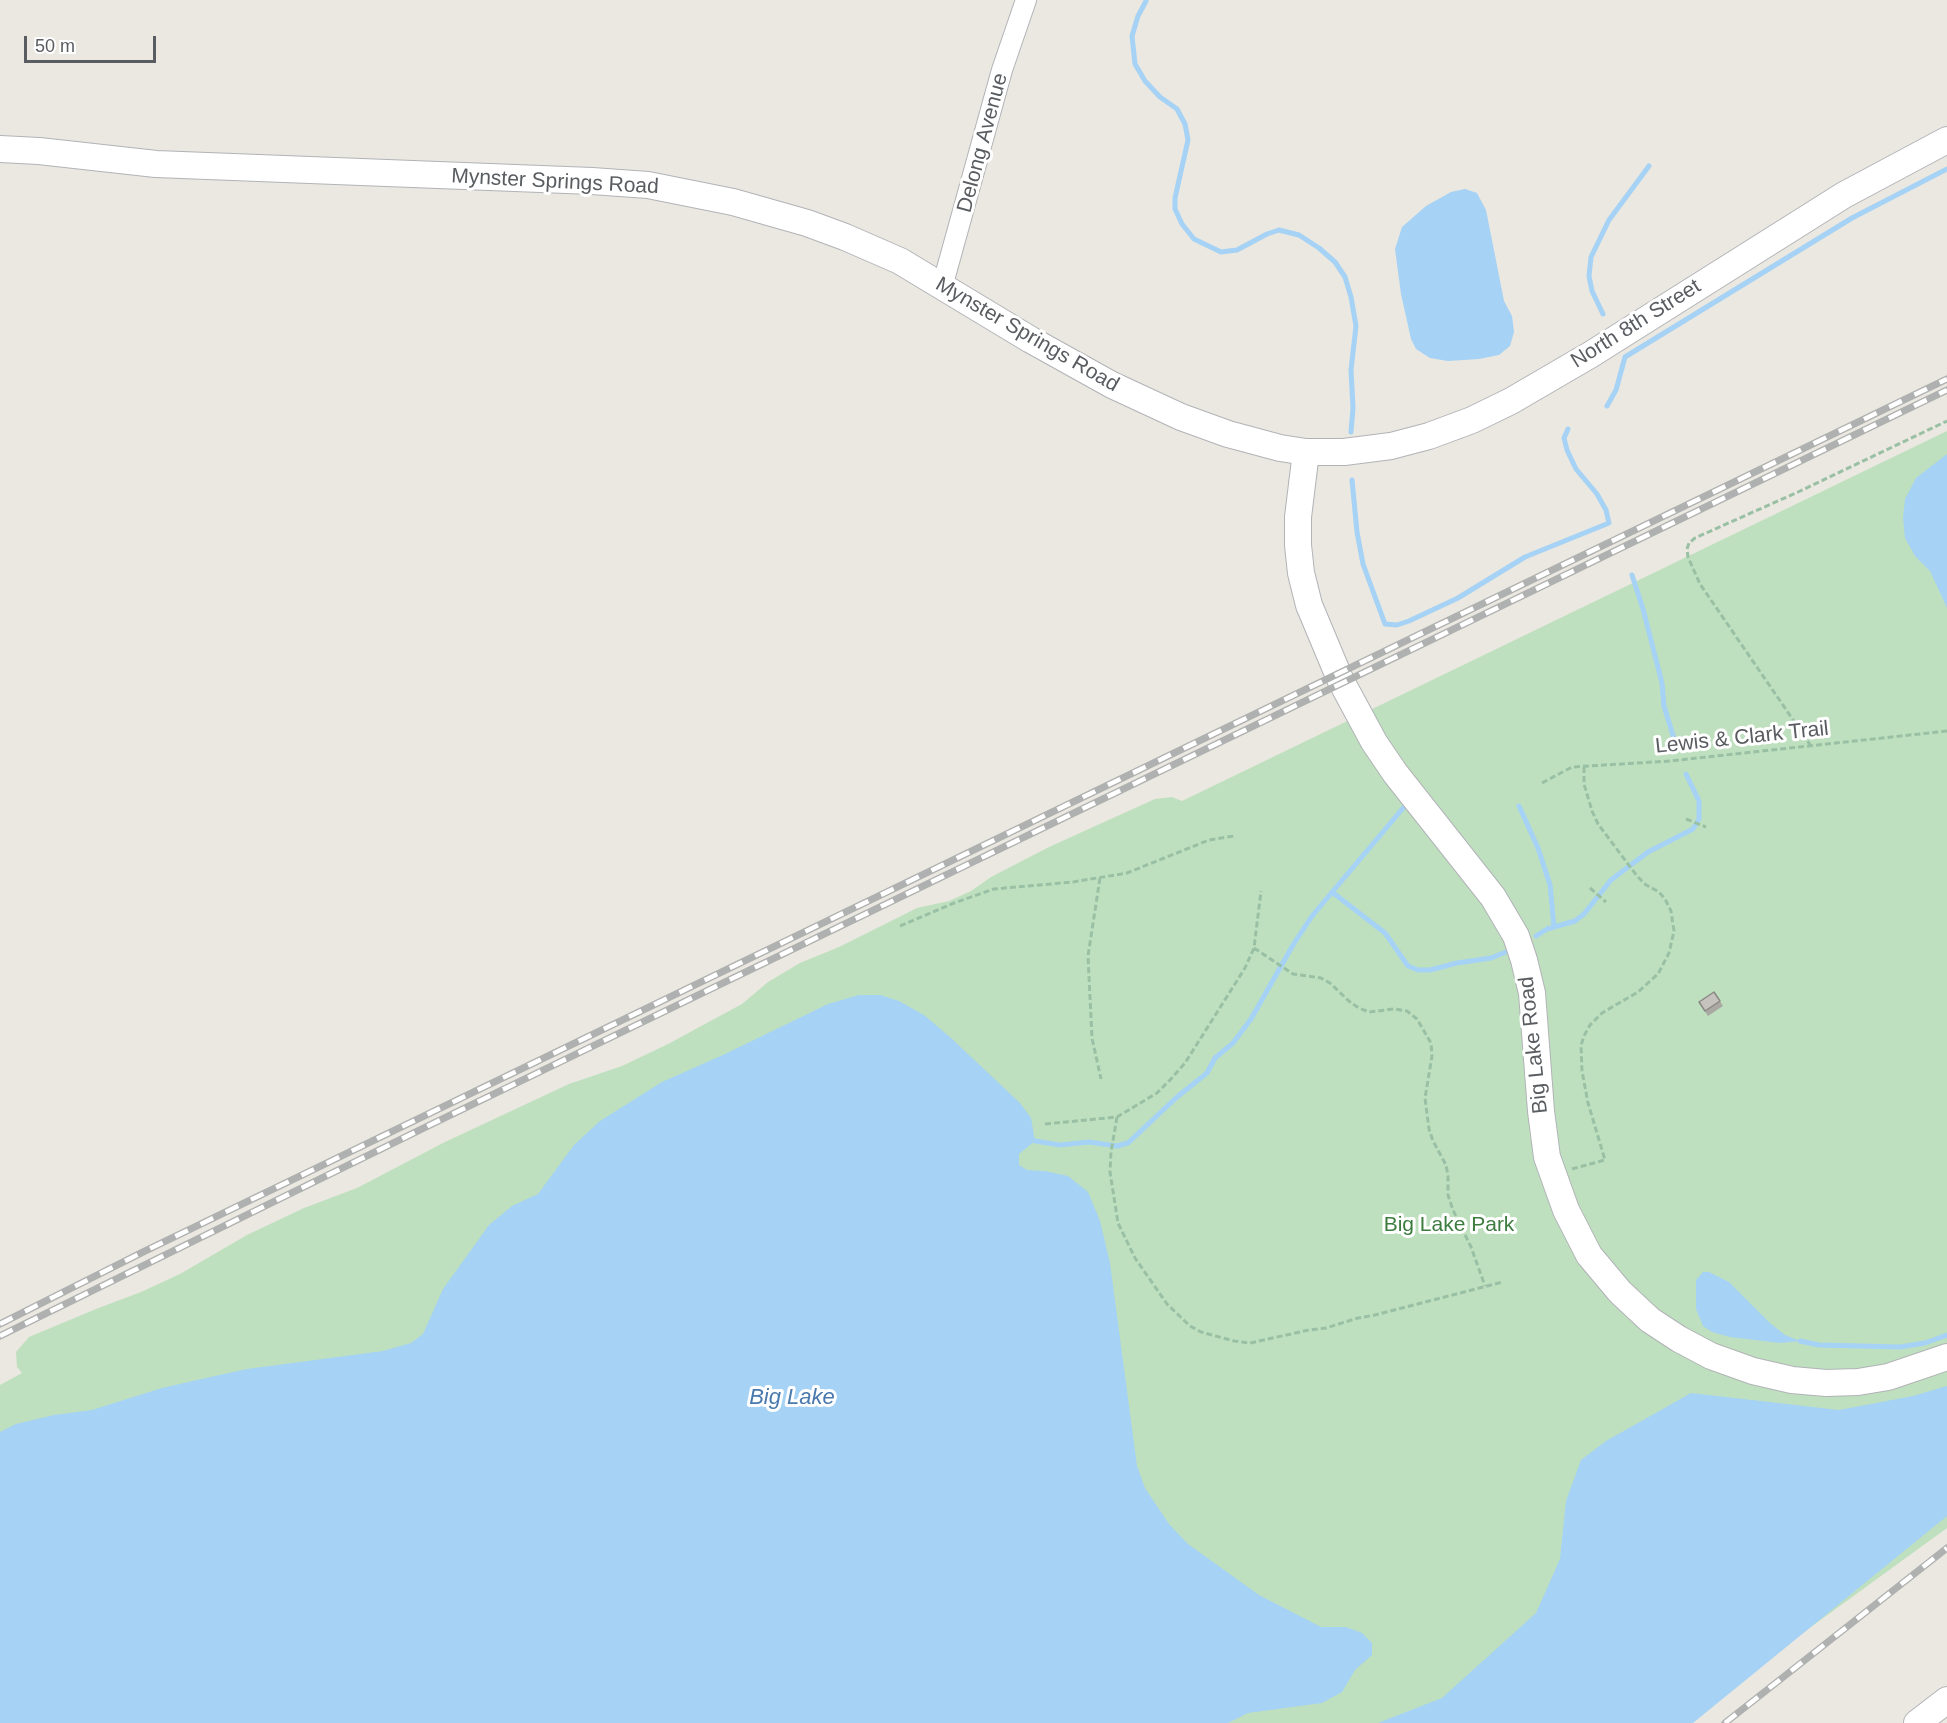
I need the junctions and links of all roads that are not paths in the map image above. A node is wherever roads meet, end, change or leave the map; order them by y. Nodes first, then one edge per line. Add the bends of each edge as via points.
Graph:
1 (1026, 0) edge
2 (1947, 140) edge
3 (0, 149) edge
4 (942, 287) junction
5 (1306, 452) junction
6 (1947, 1358) edge
7 (1947, 1700) edge
8 (1917, 1723) edge

1 - 4 street, Delong Avenue via 1002,70
2 - 5 street, North 8th Street via 1844,195 1590,355 1472,420 1391,446
3 - 4 street, Mynster Springs Road via 156,164 648,185 733,202 807,223 900,261
4 - 5 street, Mynster Springs Road via 1112,385 1181,417 1228,434
5 - 6 street, Big Lake Road via 1298,545 1309,605 1340,679 1374,742 1493,897 1516,936 1532,993 1548,1157 1588,1255 1650,1320 1711,1356 1753,1371 1792,1380 1858,1382
7 - 8 street

